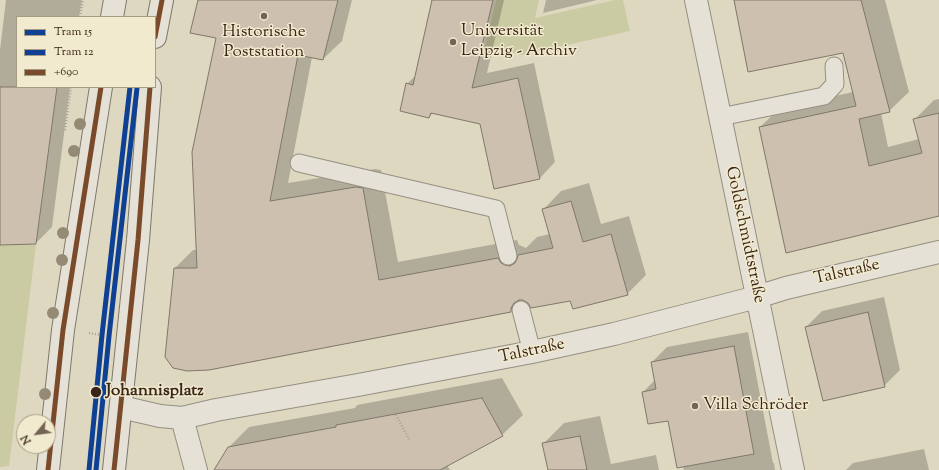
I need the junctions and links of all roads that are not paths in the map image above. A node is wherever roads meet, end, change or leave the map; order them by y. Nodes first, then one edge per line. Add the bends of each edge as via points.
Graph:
1 (115, 0) edge
2 (162, 0) edge
3 (696, 0) edge
4 (112, 16) edge
5 (156, 32) edge
6 (834, 66) dead end
7 (101, 88) edge
8 (150, 88) edge
9 (720, 117) junction
10 (299, 163) dead end
11 (939, 252) edge
12 (508, 256) dead end
13 (757, 297) junction
14 (521, 310) dead end
15 (532, 352) junction
16 (121, 407) junction
17 (182, 418) junction
18 (48, 470) edge
19 (114, 470) edge
20 (196, 470) edge
21 (793, 470) edge

1 - 4 street
2 - 5 street
3 - 9 street, Goldschmidtstraße
6 - 9 lane via 835,84 824,96
7 - 18 street via 63,330
8 - 16 street
9 - 13 street, Goldschmidtstraße
10 - 12 lane via 496,209
11 - 13 street, Talstraße
13 - 15 street, Talstraße
13 - 21 street, Goldschmidtstraße
14 - 15 lane
15 - 17 street, Talstraße
16 - 17 street, Talstraße
16 - 19 street
17 - 20 street

